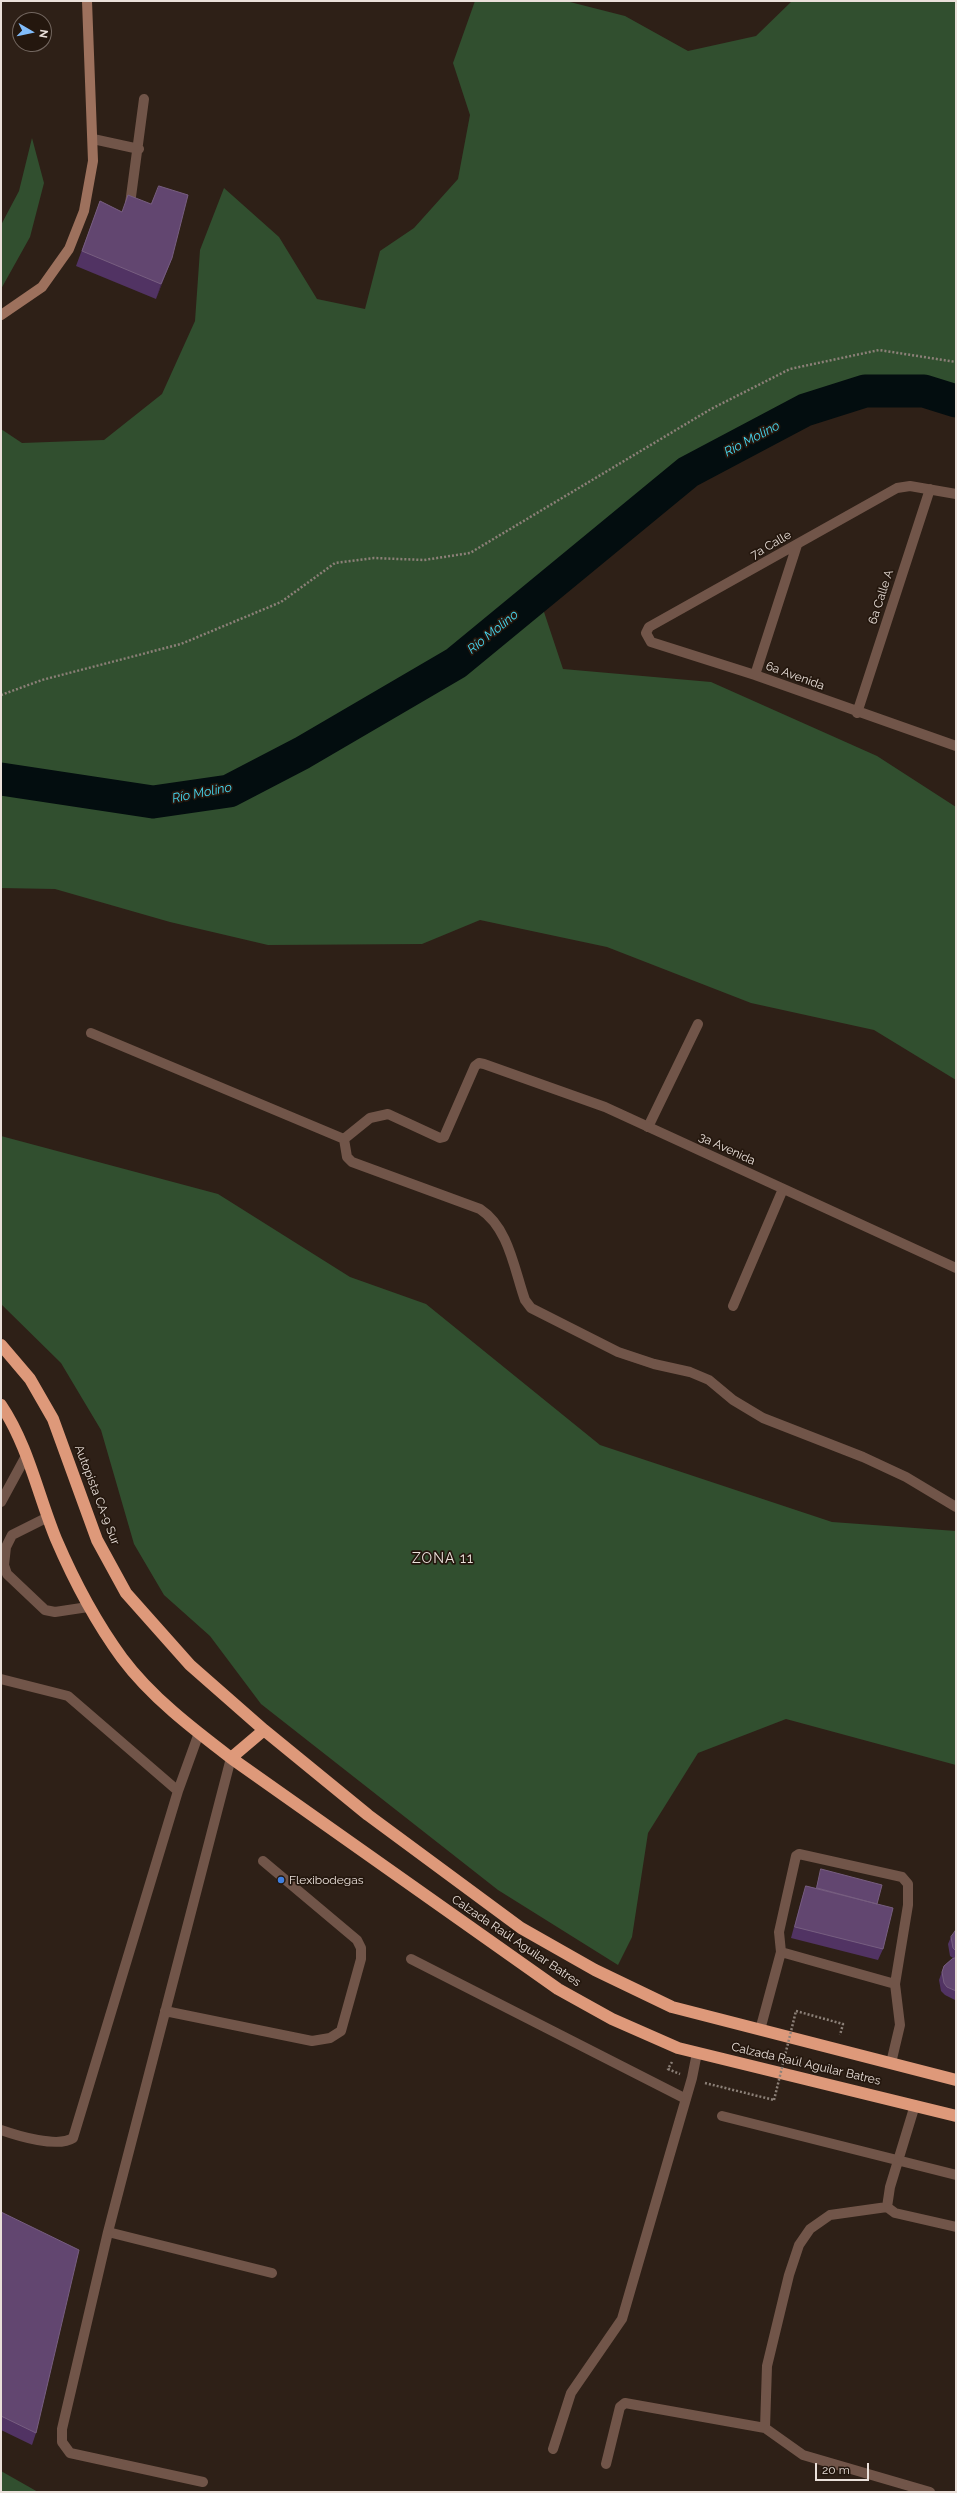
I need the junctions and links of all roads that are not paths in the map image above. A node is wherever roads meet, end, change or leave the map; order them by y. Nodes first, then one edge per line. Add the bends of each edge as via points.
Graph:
1 (88, 1) edge
2 (144, 99) dead end
3 (93, 139) junction
4 (139, 149) junction
5 (130, 204) edge
6 (1, 315) edge
7 (930, 489) junction
8 (956, 494) edge
9 (797, 545) junction
10 (658, 624) joint
11 (755, 675) junction
12 (857, 713) junction
13 (956, 746) edge
14 (698, 1024) dead end
15 (91, 1033) dead end
16 (648, 1127) junction
17 (344, 1139) junction
18 (782, 1189) junction
19 (956, 1268) edge
20 (733, 1306) dead end
21 (1, 1345) edge
22 (1, 1405) edge
23 (26, 1456) junction
24 (1, 1502) edge
25 (956, 1507) edge
26 (48, 1516) junction
27 (88, 1607) junction
28 (1, 1679) edge
29 (264, 1730) junction
30 (199, 1733) junction
31 (231, 1758) junction
32 (178, 1791) junction
33 (263, 1861) dead end
34 (781, 1952) junction
35 (411, 1959) dead end
36 (895, 1984) junction
37 (165, 2011) junction
38 (760, 2030) junction
39 (697, 2053) junction
40 (891, 2063) junction
41 (956, 2080) edge
42 (686, 2099) junction
43 (915, 2105) junction
44 (722, 2116) dead end
45 (956, 2116) edge
46 (1, 2130) edge
47 (898, 2160) junction
48 (956, 2175) edge
49 (887, 2207) junction
50 (956, 2227) edge
51 (108, 2232) junction
52 (272, 2273) dead end
53 (765, 2428) junction
54 (553, 2449) dead end
55 (606, 2464) dead end
56 (204, 2482) dead end
57 (930, 2492) edge

1 - 3 main road
2 - 4 street
3 - 4 street
3 - 6 main road via 93,160 84,211 69,249 42,287
4 - 5 street
7 - 8 street
7 - 9 street, 7a Calle via 910,486 897,488
7 - 12 street, 6a Calle A
9 - 10 street, 7a Calle
9 - 11 street
10 - 11 street, 6a Avenida via 649,627 646,632 651,642
11 - 12 street, 6a Avenida
12 - 13 street, 6a Avenida
14 - 16 street
15 - 17 street
16 - 17 street, 3a Avenida via 606,1107 479,1063 475,1066 444,1137 440,1138 388,1114 370,1118
16 - 18 street, 3a Avenida
17 - 25 street via 346,1157 352,1162 480,1210 492,1217 501,1230 525,1300 532,1308 618,1352 690,1372 709,1380 733,1400 763,1418 863,1457 906,1477
18 - 19 street, 3a Avenida
18 - 20 street
21 - 29 highway, Autopista CA-9 Sur via 30,1379 53,1419 97,1540 126,1593 190,1665
22 - 23 highway via 15,1426
23 - 24 street
23 - 26 highway
26 - 27 highway
26 - 27 street via 12,1535 6,1547 4,1565 7,1574 46,1610 55,1612
27 - 30 highway via 123,1659 149,1688
28 - 32 street via 68,1696
29 - 31 highway
29 - 38 highway, Calzada Raúl Aguilar Batres via 368,1815 521,1928 554,1948 672,2007
30 - 31 highway
30 - 32 street
31 - 37 street
31 - 39 highway, Calzada Raúl Aguilar Batres via 558,1989 612,2019 678,2048
32 - 46 street via 73,2138 55,2142 20,2137
33 - 37 street via 357,1940 361,1948 361,1959 341,2031 330,2038 312,2041
34 - 36 street
34 - 36 street via 779,1932 796,1856 799,1854 902,1877 908,1884 908,1906
34 - 38 street
35 - 42 street
36 - 40 street via 900,2025
37 - 51 street
38 - 40 highway, Calzada Raúl Aguilar Batres
39 - 42 street
39 - 43 highway, Calzada Raúl Aguilar Batres
40 - 41 highway, Calzada Raúl Aguilar Batres
42 - 54 street via 622,2319 571,2394
43 - 45 highway, Calzada Raúl Aguilar Batres
43 - 47 street
44 - 47 street
47 - 48 street
47 - 49 street
49 - 50 street via 895,2213
49 - 53 street via 830,2215 810,2229 799,2245 767,2366
51 - 52 street
51 - 56 street via 62,2429 62,2442 70,2453
53 - 55 street via 624,2403 620,2407
53 - 57 street via 803,2455

